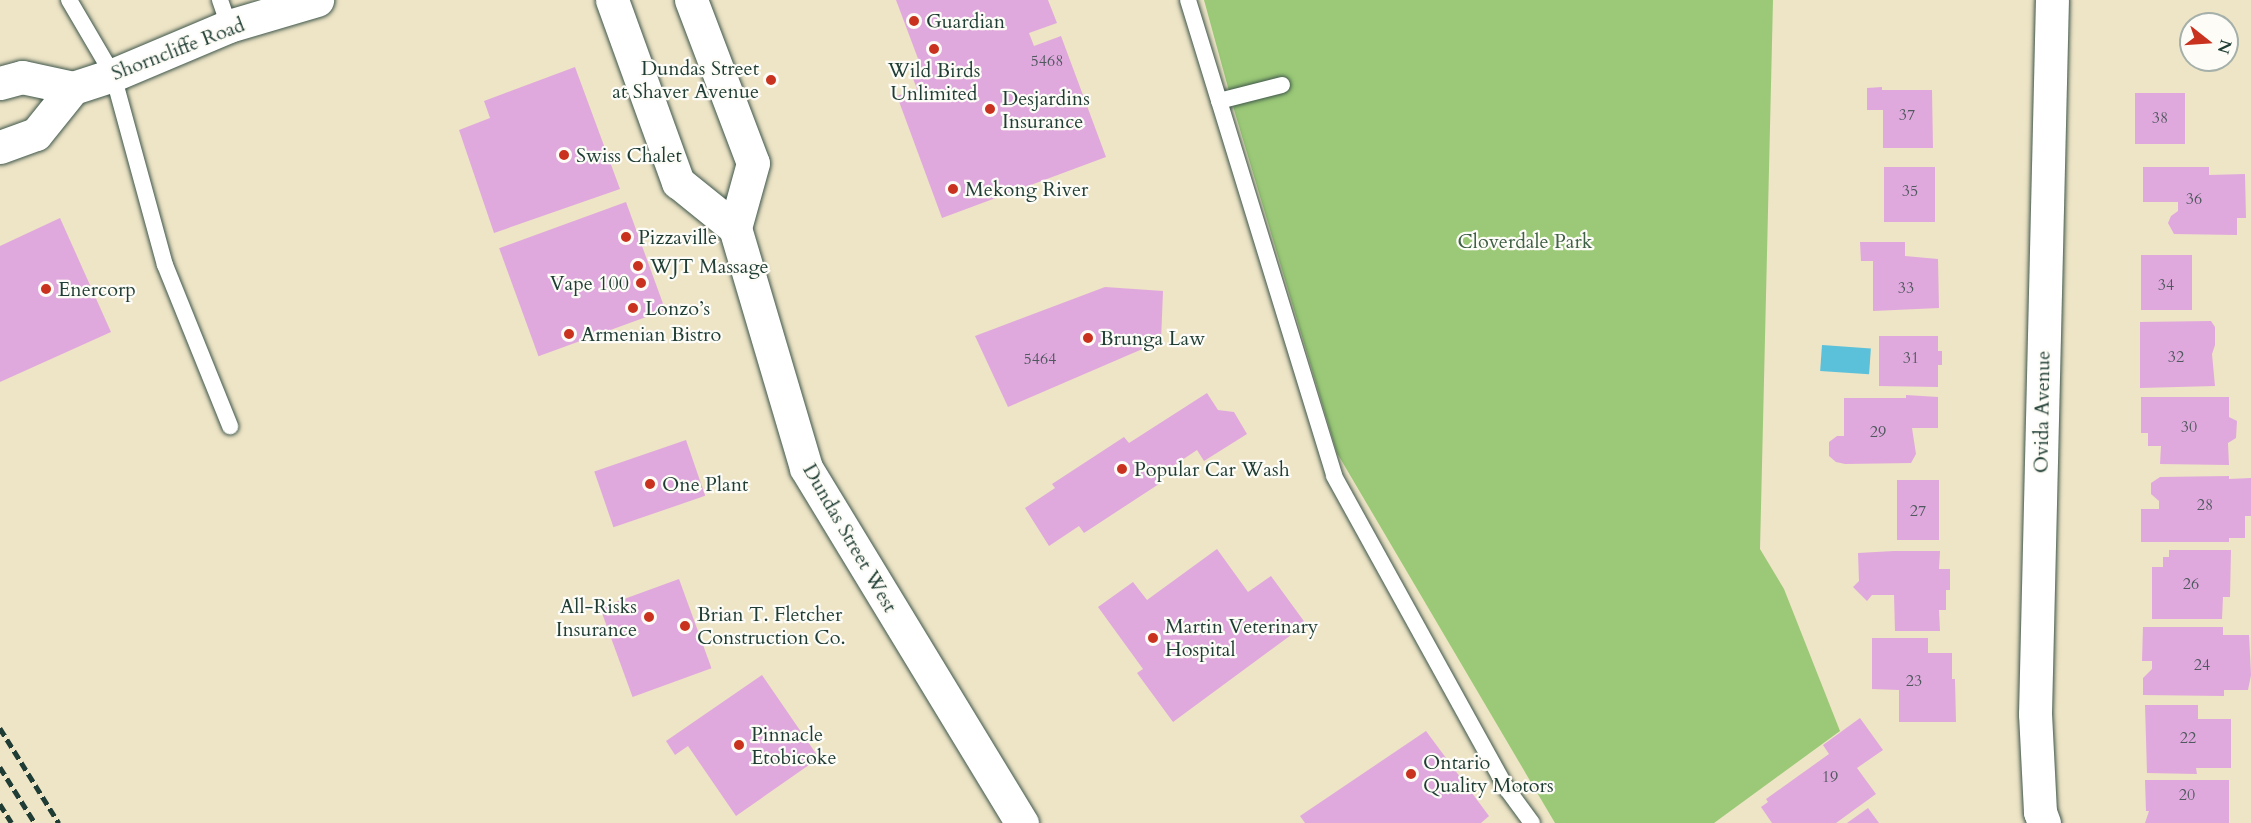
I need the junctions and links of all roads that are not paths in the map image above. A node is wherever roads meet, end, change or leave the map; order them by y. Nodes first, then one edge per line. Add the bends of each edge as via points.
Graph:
1 (69, 0) edge
2 (317, 0) edge
3 (612, 0) edge
4 (691, 0) edge
5 (1188, 0) edge
6 (2052, 0) edge
7 (224, 13) edge
8 (113, 75) junction
9 (0, 83) edge
10 (1282, 85) dead end
11 (74, 88) junction
12 (1219, 101) junction
13 (0, 147) edge
14 (735, 228) junction
15 (230, 426) dead end
16 (1022, 823) edge
17 (1532, 823) edge
18 (2044, 823) edge

1 - 8 lane
2 - 7 street, Shorncliffe Road
3 - 14 street via 678,182
4 - 14 street via 753,163
5 - 12 lane
6 - 18 street, Ovida Avenue via 2035,714 2040,812
7 - 8 street, Shorncliffe Road
8 - 11 street, Shorncliffe Road
8 - 15 lane via 165,265
9 - 11 street via 22,76
10 - 12 lane
11 - 13 street via 36,134
12 - 17 lane via 1334,476 1507,789
14 - 16 street, Dundas Street West via 806,468

